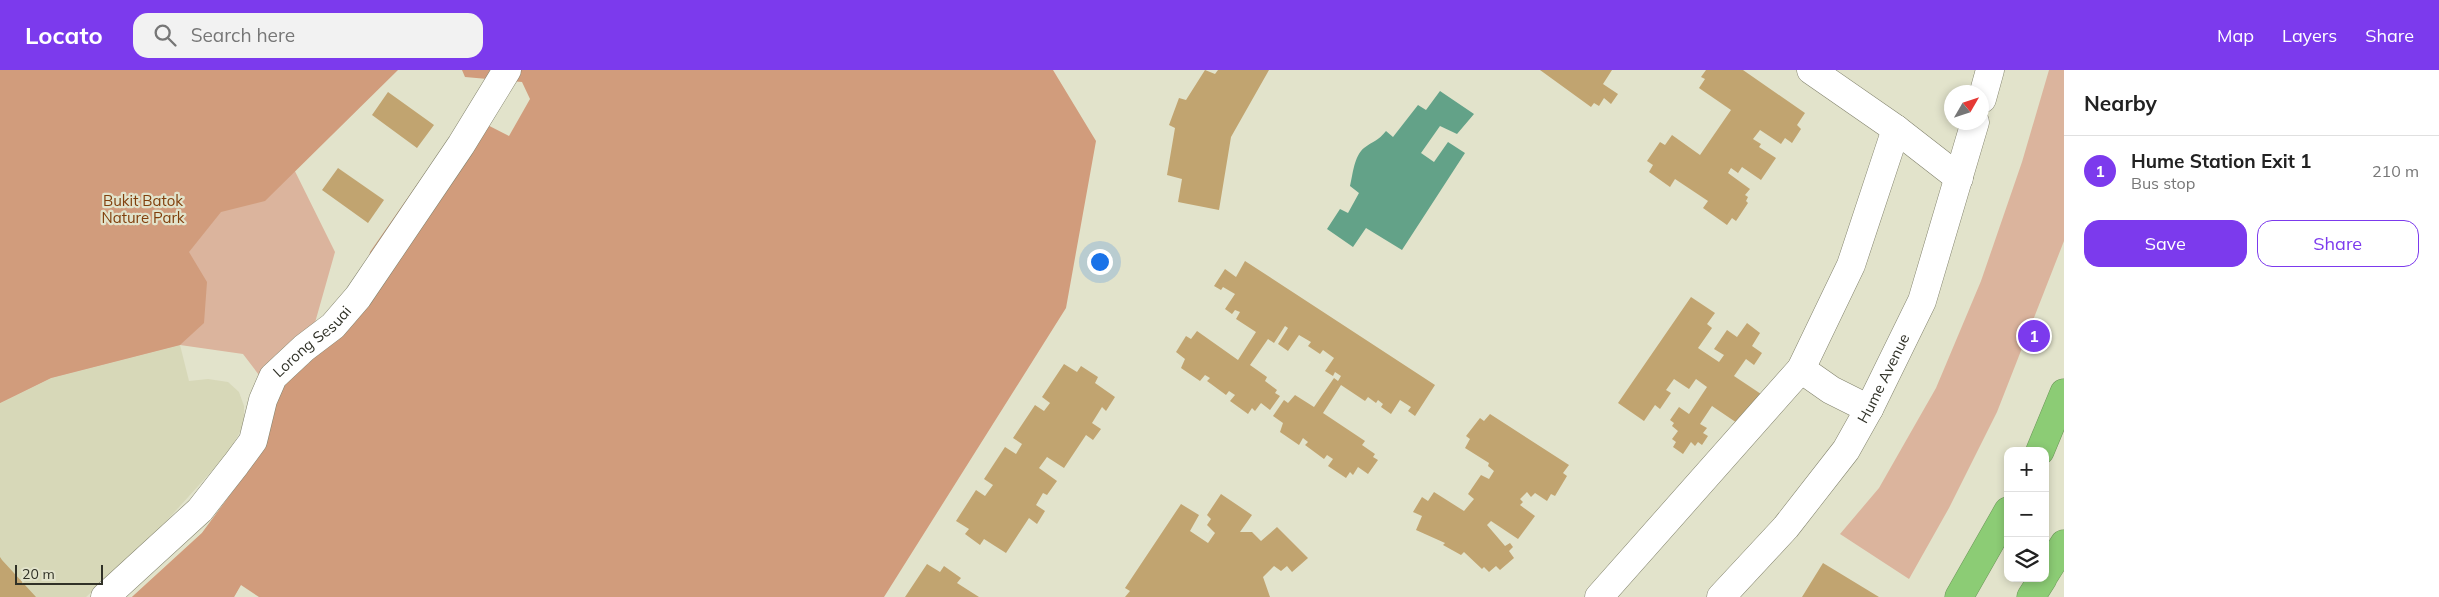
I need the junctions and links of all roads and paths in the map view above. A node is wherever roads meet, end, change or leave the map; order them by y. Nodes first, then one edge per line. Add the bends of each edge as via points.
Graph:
1 (507, 70) edge
2 (1811, 70) edge
3 (1990, 70) edge
4 (1986, 85) edge
5 (1896, 129) junction
6 (1973, 130) edge
7 (1959, 178) junction
8 (1801, 370) junction
9 (2064, 393) edge
10 (1869, 409) junction
11 (2042, 447) edge
12 (2004, 518) edge
13 (2064, 544) edge
14 (2049, 568) edge
15 (2040, 582) edge
16 (106, 597) edge
17 (1599, 597) edge
18 (1721, 597) edge
19 (1959, 597) edge
20 (2031, 597) edge

1 - 16 street, Lorong Sesuai via 456,152 358,296 333,326 273,377 263,400 253,441 236,464 200,510
2 - 5 street
3 - 4 street
5 - 7 street
5 - 8 street via 1851,265
6 - 7 street, Hume Avenue
7 - 10 street, Hume Avenue via 1922,301
8 - 10 street
8 - 17 street
9 - 11 highway
10 - 18 street, Hume Avenue via 1846,450 1786,527
12 - 19 highway
13 - 14 highway
15 - 20 highway

